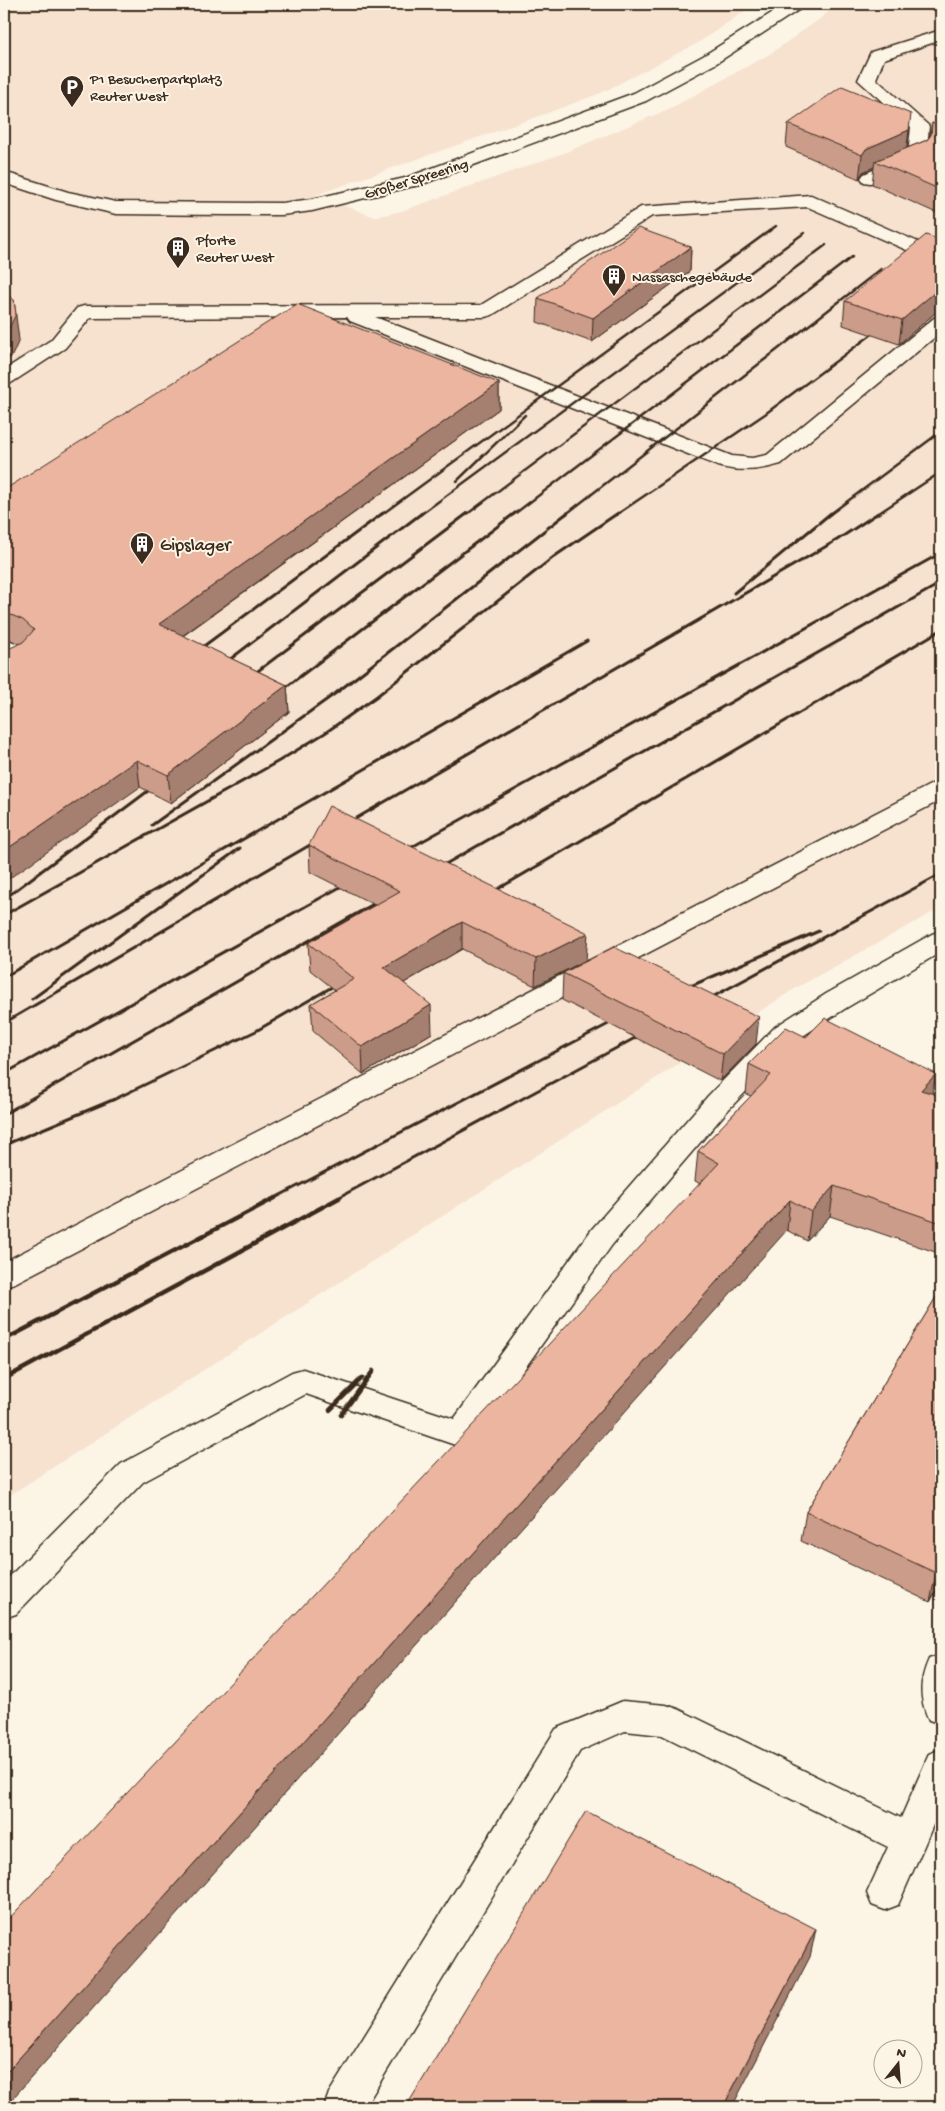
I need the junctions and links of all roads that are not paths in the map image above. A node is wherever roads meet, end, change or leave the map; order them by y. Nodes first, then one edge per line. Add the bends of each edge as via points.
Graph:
1 (797, 4) edge
2 (941, 35) edge
3 (4, 176) edge
4 (870, 178) edge
5 (941, 259) edge
6 (342, 311) junction
7 (941, 322) edge
8 (4, 379) edge
9 (4, 646) edge
10 (4, 670) edge
11 (941, 790) edge
12 (941, 940) edge
13 (4, 1275) edge
14 (4, 1604) edge
15 (941, 1670) edge
16 (941, 1709) edge
17 (941, 1765) edge
18 (910, 1840) junction
19 (885, 1893) dead end
20 (344, 2107) edge

1 - 3 street, Großer Spreering via 709,60 640,97 414,181 312,205 282,209 116,208 63,196
2 - 4 street via 877,56 867,80 920,126 917,158
5 - 6 street via 811,201 648,211 485,311
6 - 7 street via 729,462 752,464 774,460
6 - 8 street via 84,312 58,344
9 - 10 street via 24,657
11 - 13 street
12 - 14 street via 786,1034 718,1102 602,1237 461,1434 303,1381 132,1473
15 - 16 street via 937,1686
17 - 18 street
18 - 19 street
18 - 20 street via 666,1720 623,1716 568,1740

